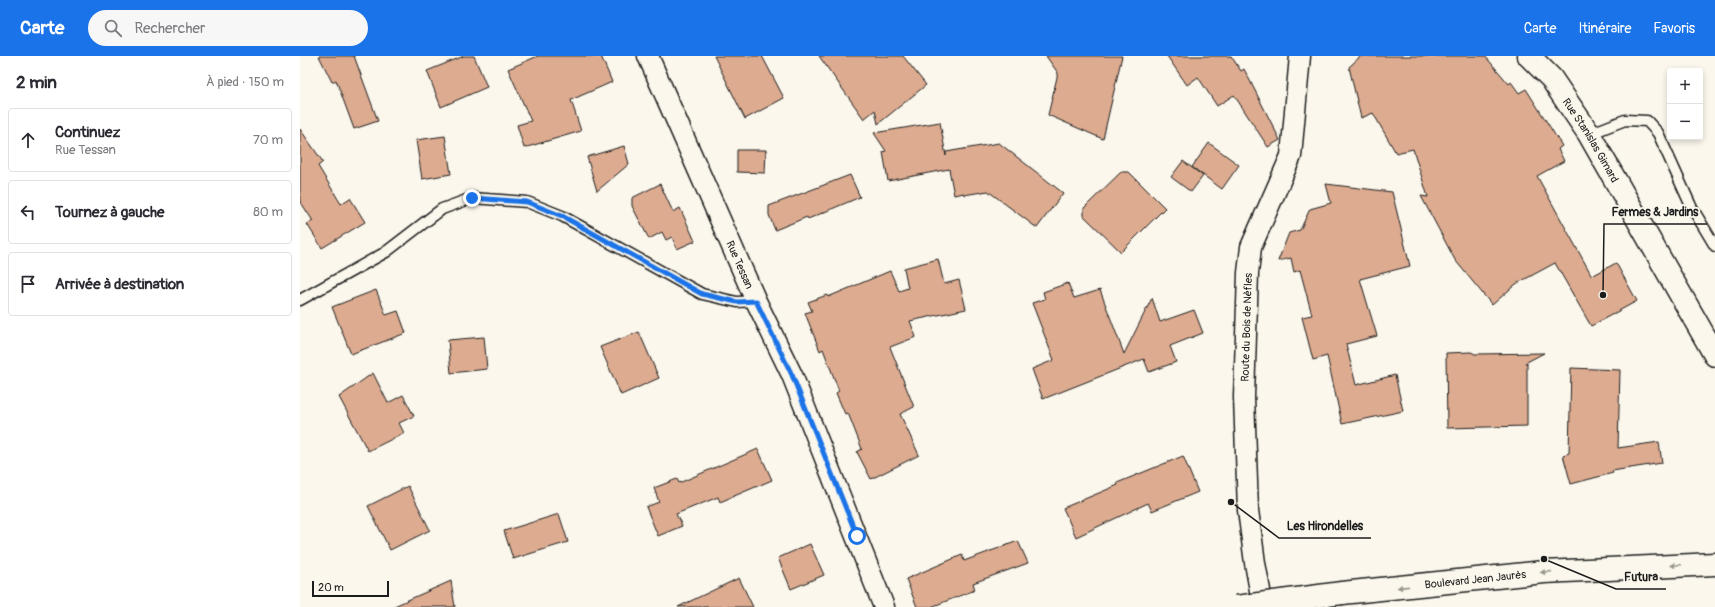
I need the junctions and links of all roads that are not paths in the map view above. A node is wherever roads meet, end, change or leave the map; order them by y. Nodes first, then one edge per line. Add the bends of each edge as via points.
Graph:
1 (648, 56) edge
2 (1300, 56) edge
3 (1528, 56) edge
4 (1589, 134) junction
5 (1715, 246) edge
6 (300, 300) edge
7 (756, 301) junction
8 (1715, 355) edge
9 (1715, 564) edge
10 (884, 607) edge
11 (1236, 607) edge
12 (1263, 607) edge

1 - 7 street, Rue Tessan
2 - 12 street, Route du Bois de Nèfles via 1291,156 1251,247 1248,273 1244,397 1248,495 1255,563
3 - 4 main road, Rue Stanislas Gimard via 1551,78
4 - 5 lane via 1625,120 1647,121 1658,133 1691,206
4 - 8 main road, Rue Stanislas Gimard
6 - 7 lane via 386,252 442,209 472,198 527,202 562,216 702,294 737,302
7 - 10 street, Rue Tessan via 792,375
9 -> 11 main road, Boulevard Jean Jaurès, bridge via 1544,572

